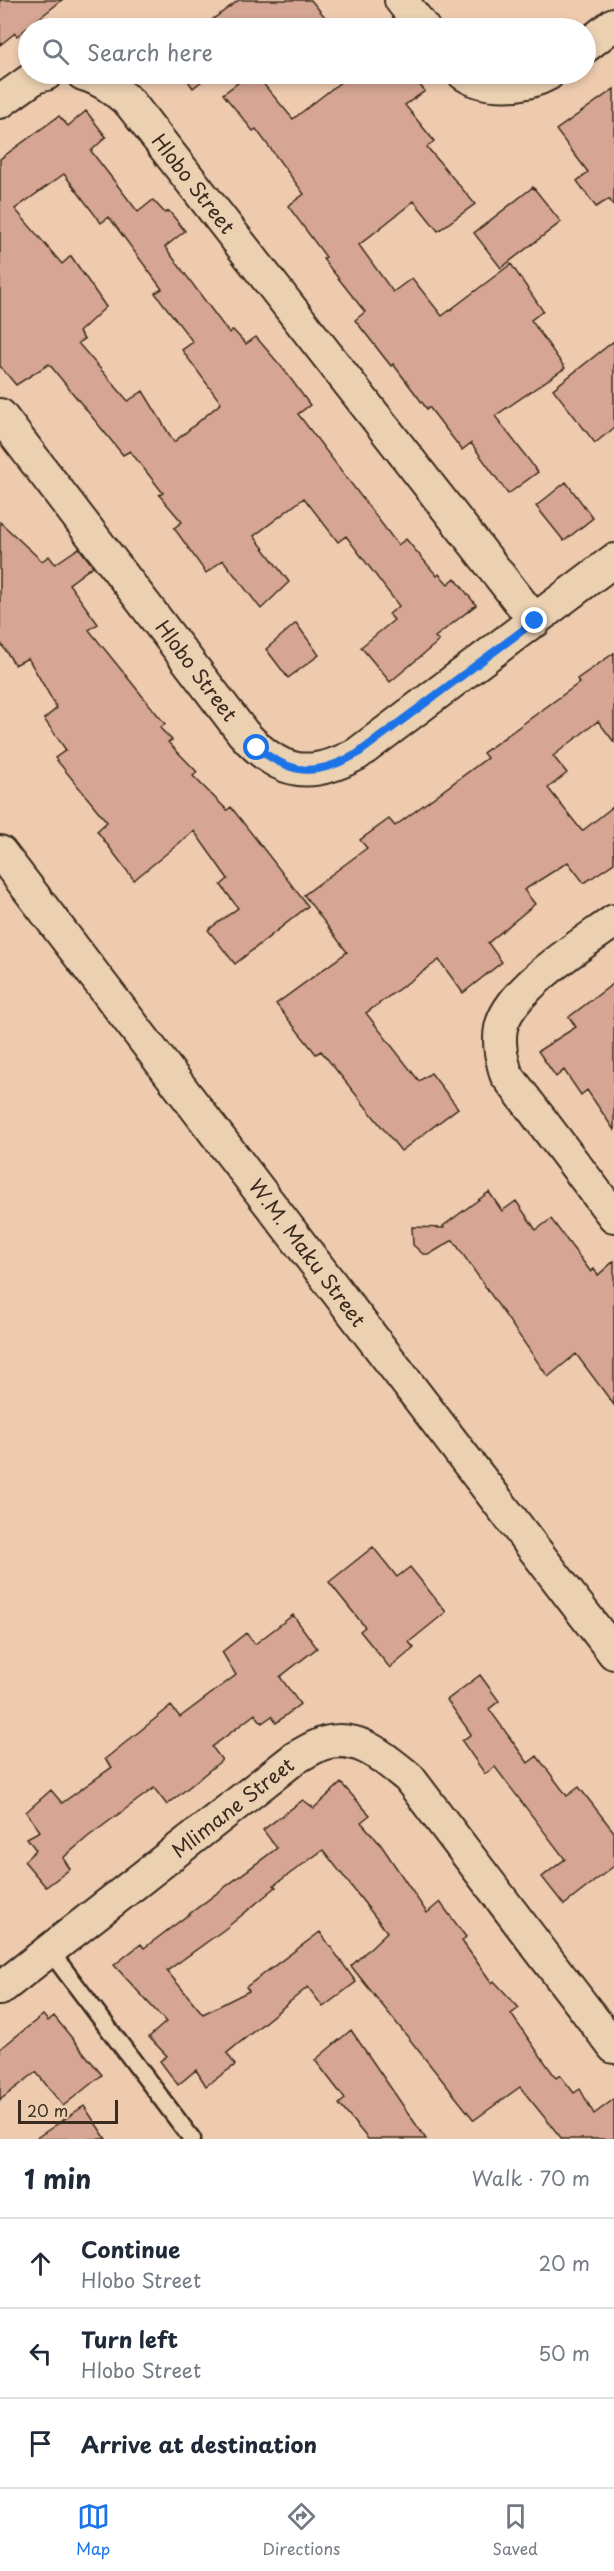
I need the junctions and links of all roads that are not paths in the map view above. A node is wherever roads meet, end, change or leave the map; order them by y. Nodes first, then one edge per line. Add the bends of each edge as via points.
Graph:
1 (401, 0) edge
2 (415, 18) edge
3 (614, 24) edge
4 (596, 38) edge
5 (25, 84) edge
6 (106, 84) edge
7 (0, 102) edge
8 (0, 415) edge
9 (614, 560) edge
10 (535, 621) junction
11 (0, 852) edge
12 (614, 921) edge
13 (614, 1216) edge
14 (614, 1653) edge
15 (50, 1952) junction
16 (0, 1989) edge
17 (614, 2047) edge
18 (192, 2139) edge

1 - 2 street
3 - 4 street
5 - 7 street
6 - 10 street, Hlobo Street via 130,103
8 - 10 street, Hlobo Street via 243,733 276,762 315,771 336,766
9 - 10 street, Hlobo Street
11 - 14 street, W.M. Maku Street
12 - 13 street via 532,982 501,1026 500,1049 506,1074
15 - 16 street, Mlimane Street
15 - 17 street, Mlimane Street via 295,1758 325,1743 349,1741 375,1750 409,1778
15 - 18 lane

